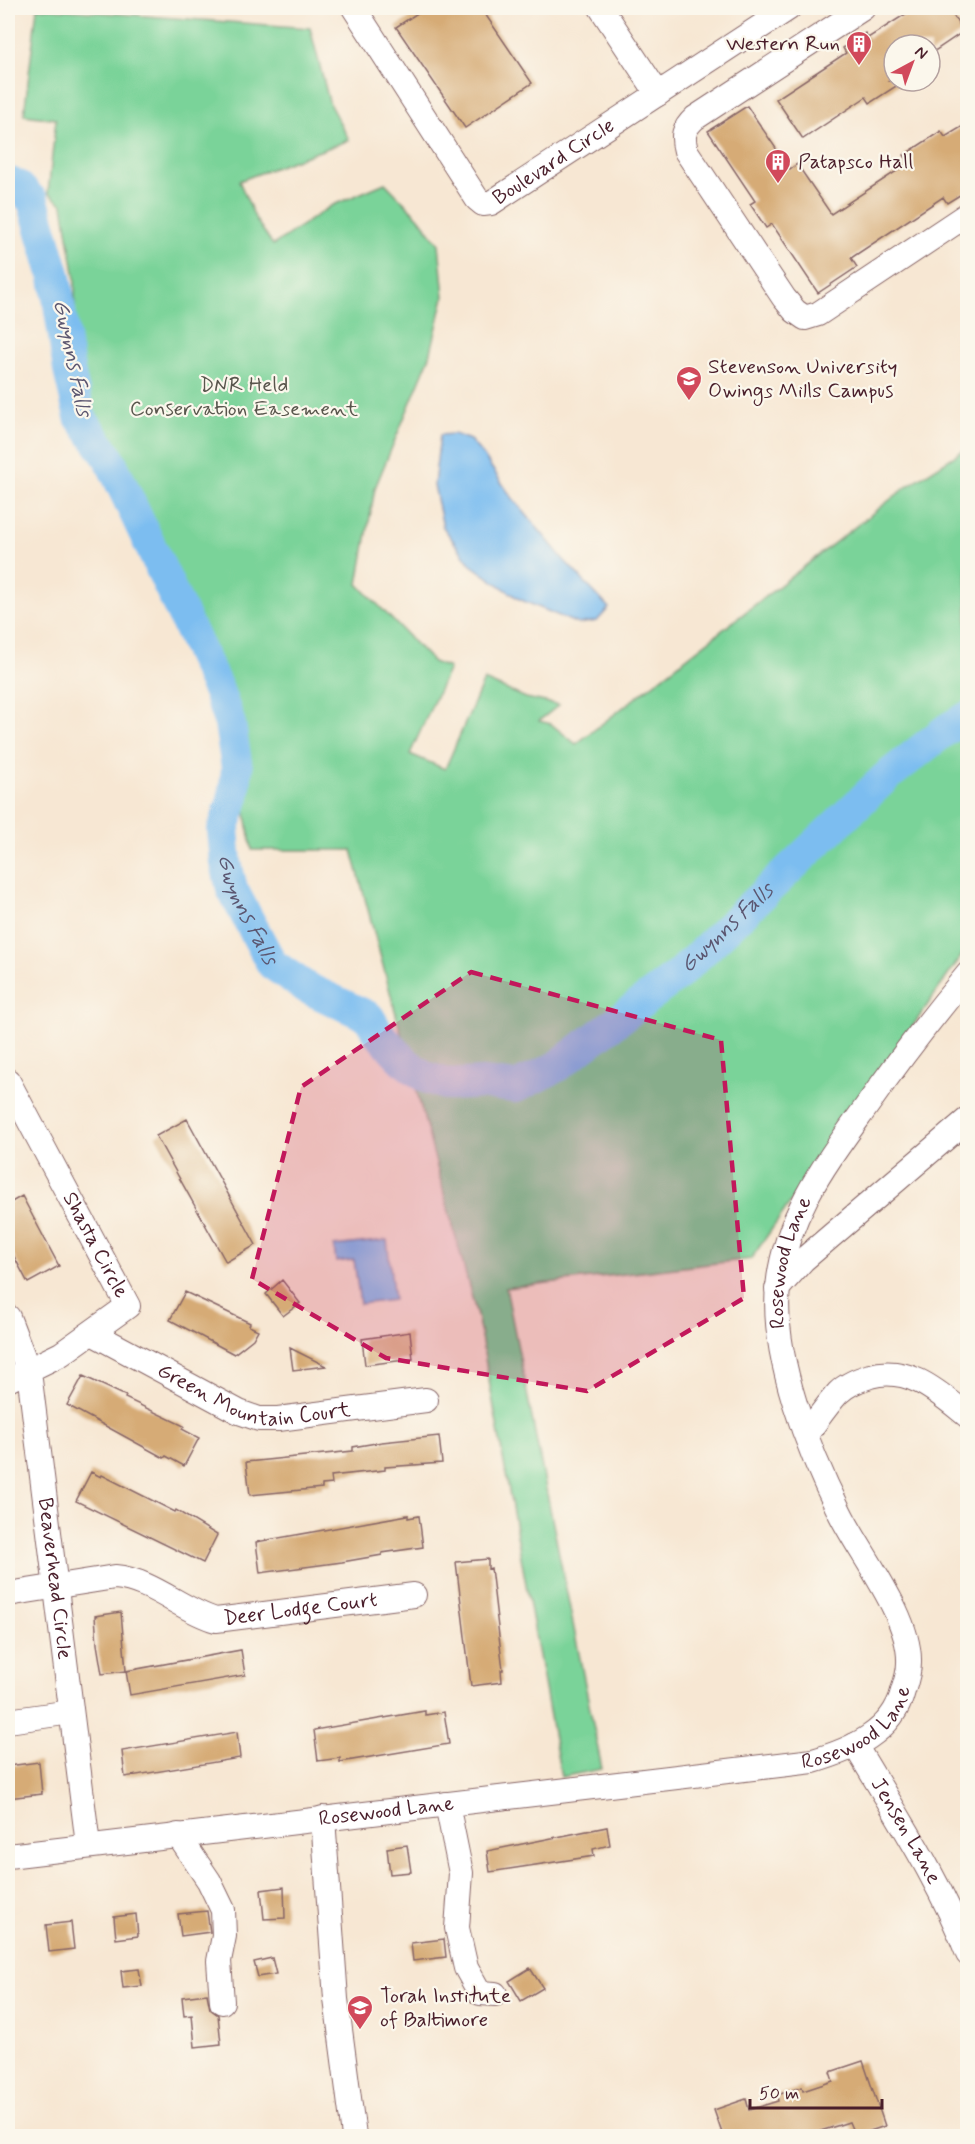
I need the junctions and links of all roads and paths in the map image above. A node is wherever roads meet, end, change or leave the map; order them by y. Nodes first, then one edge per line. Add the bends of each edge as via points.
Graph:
1 (354, 8) edge
2 (601, 8) edge
3 (789, 8) edge
4 (862, 8) edge
5 (657, 94) junction
6 (968, 214) edge
7 (968, 974) edge
8 (8, 1081) edge
9 (968, 1119) edge
10 (777, 1289) junction
11 (8, 1317) edge
12 (92, 1333) junction
13 (18, 1376) edge
14 (426, 1400) dead end
15 (968, 1416) edge
16 (807, 1433) junction
17 (56, 1587) junction
18 (8, 1594) edge
19 (414, 1595) dead end
20 (71, 1712) junction
21 (8, 1721) edge
22 (855, 1745) junction
23 (447, 1804) junction
24 (323, 1818) junction
25 (178, 1835) junction
26 (88, 1845) junction
27 (8, 1856) edge
28 (968, 1954) edge
29 (495, 1994) dead end
30 (222, 2002) dead end
31 (354, 2136) edge

1 - 5 street, Boulevard Circle via 483,204 491,203
2 - 5 street
3 - 5 street, Boulevard Circle
4 - 6 street via 695,118 686,126 686,151 784,298 806,318 818,314
7 - 10 street, Rosewood Lane via 910,1046 816,1177 797,1213 783,1253
8 - 12 street, Shasta Circle via 128,1306
9 - 10 street via 803,1260
10 - 16 street, Rosewood Lane via 784,1369
11 - 13 street, Beaverhead Circle
12 - 13 street, Shasta Circle
12 - 14 street, Green Mountain Court via 259,1419
13 - 17 street, Beaverhead Circle
15 - 16 street via 932,1388 908,1376 883,1372 855,1381 839,1392
16 - 22 street, Rosewood Lane via 840,1515 878,1577 907,1646 909,1664 900,1703 875,1733
17 - 18 street, Deer Lodge Court
17 - 19 street, Deer Lodge Court via 130,1578 216,1620
17 - 20 street, Beaverhead Circle
20 - 21 street
20 - 26 street, Beaverhead Circle
22 - 23 street, Rosewood Lane via 813,1761
22 - 28 street, Jensen Lane via 932,1875
23 - 24 street, Rosewood Lane
23 - 29 street via 461,1873 457,1928 466,1968 480,1993
24 - 25 street, Rosewood Lane
24 - 31 street via 336,1999
25 - 26 street, Rosewood Lane
25 - 30 street via 223,1910 224,1936 219,1961
26 - 27 street, Rosewood Lane

